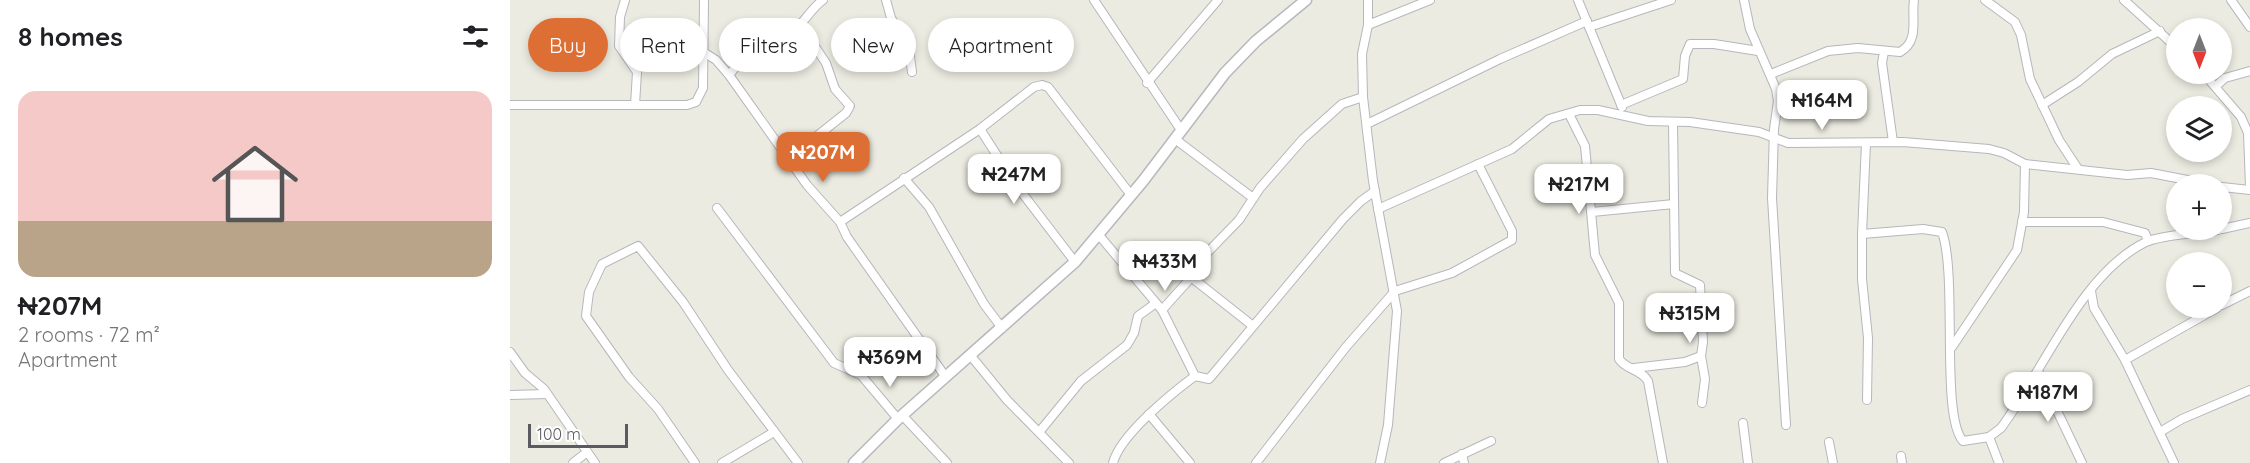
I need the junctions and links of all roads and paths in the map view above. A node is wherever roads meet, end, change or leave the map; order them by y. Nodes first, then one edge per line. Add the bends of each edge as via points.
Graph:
1 (625, 0) edge
2 (704, 0) edge
3 (823, 0) edge
4 (886, 0) edge
5 (1094, 0) edge
6 (1218, 0) edge
7 (1306, 0) edge
8 (1368, 0) edge
9 (1430, 0) edge
10 (1578, 0) edge
11 (1671, 0) edge
12 (1744, 0) edge
13 (1914, 0) edge
14 (1985, 0) edge
15 (2124, 0) edge
16 (2231, 0) edge
17 (704, 18) edge
18 (807, 18) edge
19 (891, 18) edge
20 (1588, 24) junction
21 (1368, 25) junction
22 (2250, 27) edge
23 (2160, 31) junction
24 (2166, 37) edge
25 (1758, 51) junction
26 (1884, 52) junction
27 (819, 53) edge
28 (707, 55) edge
29 (2250, 71) edge
30 (704, 72) edge
31 (732, 72) edge
32 (1771, 74) junction
33 (729, 75) junction
34 (1147, 82) junction
35 (2216, 86) joint
36 (1363, 97) junction
37 (510, 105) edge
38 (635, 105) junction
39 (1621, 105) junction
40 (2042, 105) junction
41 (1569, 114) junction
42 (1626, 116) junction
43 (1673, 122) junction
44 (1366, 124) junction
45 (980, 129) junction
46 (1178, 135) junction
47 (1776, 140) junction
48 (2249, 141) edge
49 (1893, 142) junction
50 (1866, 143) junction
51 (1478, 164) junction
52 (2025, 164) junction
53 (794, 166) junction
54 (2078, 169) junction
55 (2166, 176) edge
56 (904, 178) junction
57 (2232, 187) edge
58 (2250, 188) edge
59 (1375, 191) junction
60 (1131, 195) junction
61 (1253, 198) junction
62 (1674, 204) junction
63 (717, 208) dead end
64 (1378, 209) junction
65 (1592, 212) junction
66 (840, 222) junction
67 (2022, 222) junction
68 (2250, 223) edge
69 (2232, 227) edge
70 (1098, 234) junction
71 (1862, 234) junction
72 (2166, 238) edge
73 (2148, 241) junction
74 (1075, 262) junction
75 (1191, 277) junction
76 (1395, 291) junction
77 (2091, 291) junction
78 (2250, 291) edge
79 (2232, 300) edge
80 (1159, 306) junction
81 (2094, 308) junction
82 (2078, 309) junction
83 (2199, 318) edge
84 (1253, 326) junction
85 (1002, 328) junction
86 (1952, 348) junction
87 (510, 352) edge
88 (971, 356) junction
89 (1701, 356) junction
90 (2125, 360) junction
91 (1633, 369) junction
92 (2038, 371) junction
93 (945, 376) junction
94 (1195, 376) junction
95 (2250, 390) edge
96 (548, 394) junction
97 (510, 395) edge
98 (1867, 400) dead end
99 (1702, 403) dead end
100 (1149, 414) junction
101 (900, 417) junction
102 (1743, 423) dead end
103 (1786, 424) dead end
104 (1040, 431) junction
105 (774, 432) junction
106 (2160, 432) junction
107 (1989, 437) junction
108 (1491, 441) dead end
109 (1829, 442) dead end
110 (586, 453) junction
111 (1463, 458) edge
112 (573, 463) edge
113 (595, 463) edge
114 (695, 463) edge
115 (722, 463) edge
116 (798, 463) edge
117 (854, 463) edge
118 (947, 463) edge
119 (1069, 463) edge
120 (1113, 463) edge
121 (1190, 463) edge
122 (1256, 463) edge
123 (1380, 463) edge
124 (1444, 463) edge
125 (1663, 463) edge
126 (1748, 463) edge
127 (1833, 463) edge
128 (1999, 463) edge
129 (2082, 463) edge
130 (2174, 463) edge

1 - 38 street via 619,46 637,72
2 - 17 street
3 - 18 street
4 - 19 street
5 - 34 street
6 - 34 street
7 - 46 street via 1240,56
8 - 21 street
9 - 21 street
10 - 20 street
11 - 20 street
12 - 25 street
13 - 26 street via 1910,42 1900,52
14 - 40 street via 2015,22 2030,79
15 - 23 street
16 - 22 street
20 - 39 street
20 - 44 street via 1500,59
21 - 36 street via 1362,54
23 - 24 street
23 - 40 street via 2112,54
25 - 32 street
25 - 39 street via 1690,44 1683,78
26 - 32 street via 1858,48 1828,51
26 - 49 street via 1882,63
27 - 53 street via 835,89 850,106 812,140
28 - 33 street
29 - 35 street via 2225,78
30 - 38 street via 703,88 696,102
31 - 33 street
32 - 47 street via 1778,101
33 - 53 street
34 - 46 street
35 - 48 street via 2241,117
36 - 44 street
36 - 61 street via 1342,104 1319,123
37 - 38 street
39 - 42 street
40 - 54 street
41 - 42 street via 1598,110
41 - 51 street via 1549,119 1512,149
41 - 65 street via 1585,146
42 - 43 street
43 - 47 street via 1759,132
43 - 62 street
44 - 59 street
45 - 56 street
45 - 60 street via 1034,87 1048,87
45 - 74 street via 1016,185
46 - 60 street
46 - 61 street
47 - 50 street via 1802,144
47 - 103 street via 1772,198
48 - 58 street
49 - 50 street
49 - 52 street via 1989,149
50 - 71 street
51 - 64 street
51 - 76 street via 1512,231 1512,240 1452,273
52 - 54 street
52 - 67 street
53 - 66 street
54 - 55 street
56 - 66 street
56 - 85 street via 929,207 984,304
57 - 58 street
59 - 64 street
59 - 84 street via 1344,219
60 - 70 street
61 - 75 street
62 - 65 street
62 - 89 street via 1675,273 1700,285
63 - 101 street via 834,363 861,375
64 - 76 street
65 - 91 street via 1595,255 1620,303 1619,359
66 - 93 street
67 - 73 street via 2103,222 2145,233
67 - 86 street via 2018,250
68 - 69 street
70 - 74 street
70 - 80 street
71 - 86 street via 1923,229 1942,232
71 - 98 street
72 - 73 street
73 - 77 street via 2122,256
74 - 85 street
75 - 80 street
75 - 84 street
76 - 122 street
76 - 123 street via 1394,365
77 - 81 street
77 - 82 street
78 - 79 street
80 - 94 street
80 - 104 street via 1138,316 1127,345 1081,381
81 - 82 street
81 - 90 street
82 - 92 street via 2047,351
83 - 90 street
84 - 94 street via 1214,376 1202,380
85 - 88 street
86 - 107 street via 1956,434 1963,441
87 - 96 street
88 - 93 street
88 - 104 street via 1007,400
89 - 91 street
89 - 99 street via 1705,379
90 - 106 street
91 - 125 street via 1648,381
92 - 107 street via 2006,422
92 - 129 street
93 - 101 street
94 - 100 street
95 - 106 street
96 - 97 street
96 - 110 street
100 - 120 street
100 - 121 street
101 - 117 street
101 - 118 street
102 - 126 street
104 - 119 street
105 - 114 street via 683,302 643,249 635,247 600,267 589,292 585,316
105 - 115 street
105 - 116 street
106 - 130 street
107 - 128 street
108 - 111 street
109 - 127 street
110 - 112 street
110 - 113 street
111 - 124 street

